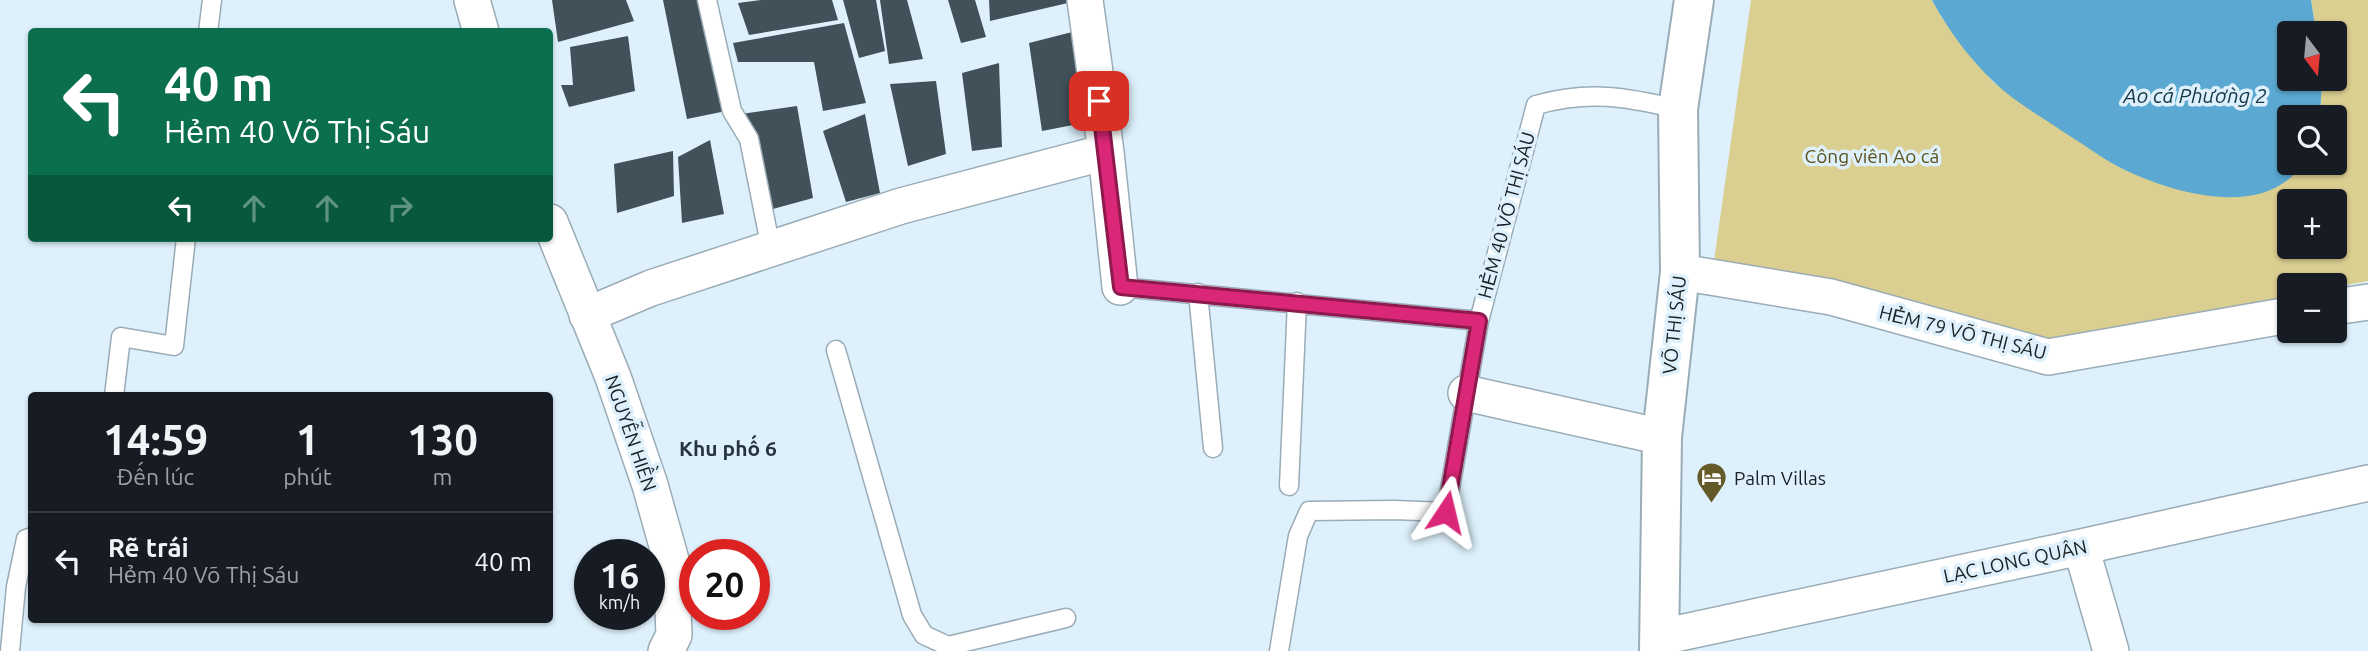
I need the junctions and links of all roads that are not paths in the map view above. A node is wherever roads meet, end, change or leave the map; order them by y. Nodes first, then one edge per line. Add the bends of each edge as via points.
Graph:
1 (212, 0) edge
2 (472, 0) edge
3 (707, 0) edge
4 (1085, 0) edge
5 (1694, 0) edge
6 (208, 28) edge
7 (480, 28) edge
8 (1678, 109) junction
9 (1106, 152) junction
10 (553, 230) edge
11 (186, 242) edge
12 (771, 249) junction
13 (1680, 272) junction
14 (1121, 287) joint
15 (1198, 293) junction
16 (1297, 302) junction
17 (2368, 302) edge
18 (2347, 305) edge
19 (587, 315) junction
20 (2277, 317) edge
21 (1479, 321) junction
22 (836, 350) dead end
23 (114, 392) edge
24 (1466, 393) junction
25 (1662, 438) junction
26 (1213, 447) dead end
27 (2368, 483) edge
28 (1289, 486) dead end
29 (28, 539) edge
30 (2081, 547) junction
31 (1066, 618) dead end
32 (1660, 644) edge
33 (948, 649) edge
34 (10, 651) edge
35 (666, 651) edge
36 (1279, 651) edge
37 (2111, 651) edge

1 - 6 lane
2 - 7 street
3 - 12 lane via 732,111 749,139
4 - 9 street
5 - 8 street, VÕ THỊ SÁU
8 - 13 street, VÕ THỊ SÁU
8 - 21 lane, HẺM 40 VÕ THỊ SÁU via 1632,98 1594,96 1564,97 1536,106
9 - 12 street via 901,206
9 - 14 street
10 - 19 street, NGUYỄN HIỀN
11 - 23 lane via 174,346 121,337
12 - 19 street via 651,288
13 - 20 street, HẺM 79 VÕ THỊ SÁU via 1831,297 2048,357
13 - 25 street, VÕ THỊ SÁU
14 - 15 lane, HẺM 40 VÕ THỊ SÁU
15 - 16 lane, HẺM 40 VÕ THỊ SÁU
15 - 26 lane
16 - 21 lane, HẺM 40 VÕ THỊ SÁU
16 - 28 lane
17 - 18 street
19 - 35 street, NGUYỄN HIỀN via 646,473 671,560 674,635
21 - 24 lane
22 - 33 lane via 912,615 924,635
24 - 25 street
24 - 36 lane via 1446,512 1309,511 1297,536
25 - 32 street, VÕ THỊ SÁU
27 - 30 street, LẠC LONG QUÂN
29 - 34 lane via 16,587
30 - 32 street, LẠC LONG QUÂN
30 - 37 street
31 - 33 lane

